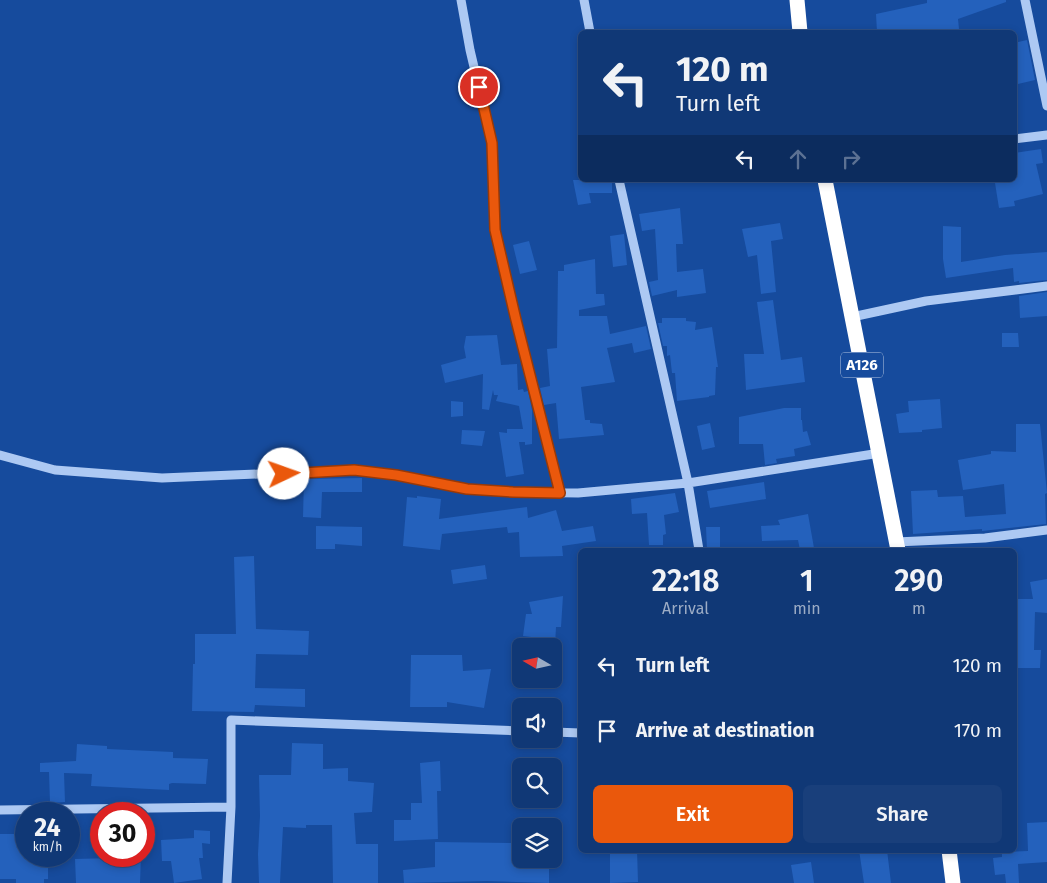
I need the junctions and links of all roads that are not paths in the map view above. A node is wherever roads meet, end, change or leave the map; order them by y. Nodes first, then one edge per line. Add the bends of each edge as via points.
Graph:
1 (461, 0) edge
2 (584, 0) edge
3 (797, 0) edge
4 (1025, 0) edge
5 (590, 30) edge
6 (800, 30) edge
7 (1047, 106) edge
8 (1047, 135) edge
9 (1017, 139) edge
10 (618, 182) edge
11 (825, 182) edge
12 (1047, 286) edge
13 (852, 317) junction
14 (880, 453) junction
15 (0, 455) edge
16 (688, 482) junction
17 (560, 493) junction
18 (1047, 530) edge
19 (897, 546) edge
20 (699, 548) edge
21 (512, 731) edge
22 (562, 732) edge
23 (578, 733) edge
24 (231, 808) junction
25 (0, 810) edge
26 (949, 853) edge
27 (227, 883) edge
28 (953, 883) edge

1 - 17 street via 492,143 495,230
2 - 5 street
3 - 6 highway
4 - 7 street
8 - 9 street
10 - 16 street
11 - 13 highway, A126
12 - 13 street via 926,301
13 - 14 highway, A126
14 - 16 street
14 - 19 highway, A126
15 - 17 street via 54,470 162,478 354,470 467,489
16 - 17 street
16 - 20 street
18 - 19 street
21 - 24 street via 231,720
22 - 23 street
24 - 25 street
24 - 27 street
26 - 28 highway

